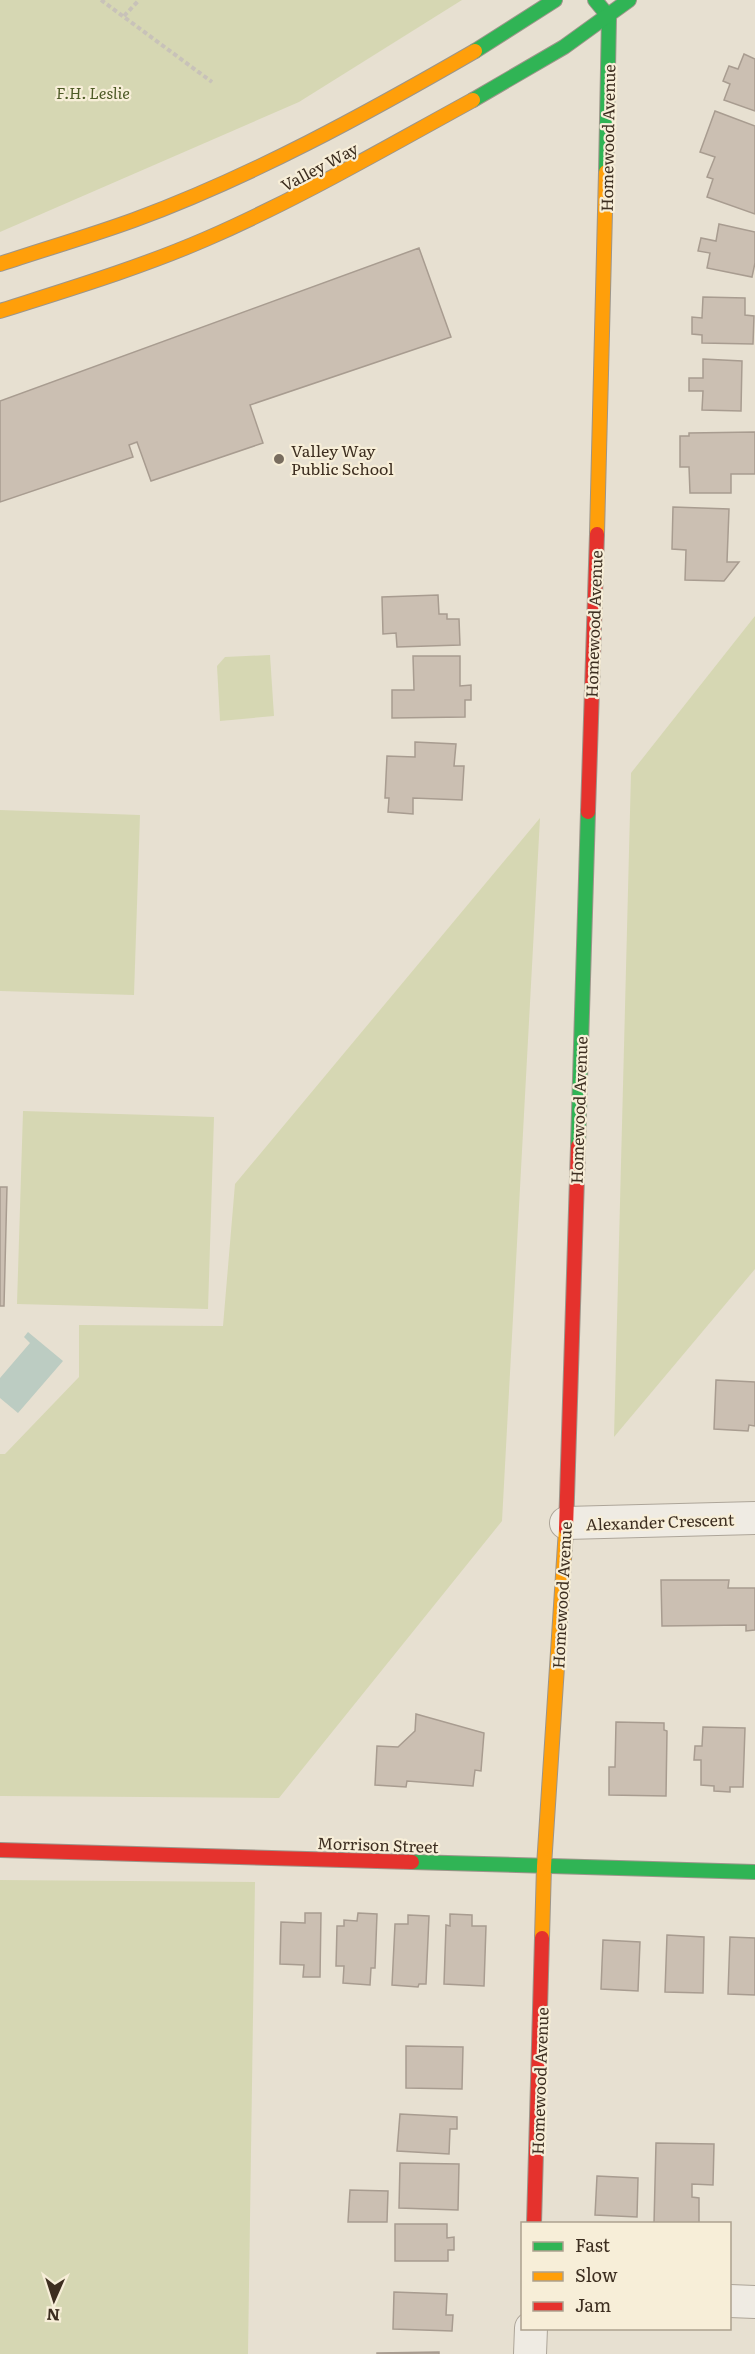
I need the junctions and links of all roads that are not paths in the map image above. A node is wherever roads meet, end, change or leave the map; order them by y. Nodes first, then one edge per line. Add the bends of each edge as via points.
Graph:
1 (555, 0) edge
2 (595, 0) edge
3 (629, 0) edge
4 (609, 17) junction
5 (0, 264) edge
6 (0, 310) edge
7 (755, 1518) edge
8 (566, 1523) junction
9 (0, 1850) edge
10 (544, 1866) junction
11 (755, 1872) edge
12 (534, 2222) edge
13 (731, 2301) edge
14 (755, 2302) edge
15 (531, 2330) edge
16 (531, 2354) edge

1 - 5 street, Valley Way via 368,113 233,179 134,220
2 - 4 street
3 - 4 street, Valley Way
4 - 6 street, Valley Way via 518,75 311,191 196,244 103,279
4 - 8 street, Homewood Avenue
7 - 8 street, Alexander Crescent
8 - 10 street, Homewood Avenue
9 - 10 street, Morrison Street
10 - 11 street, Morrison Street
10 - 12 street, Homewood Avenue
13 - 14 street
15 - 16 street

